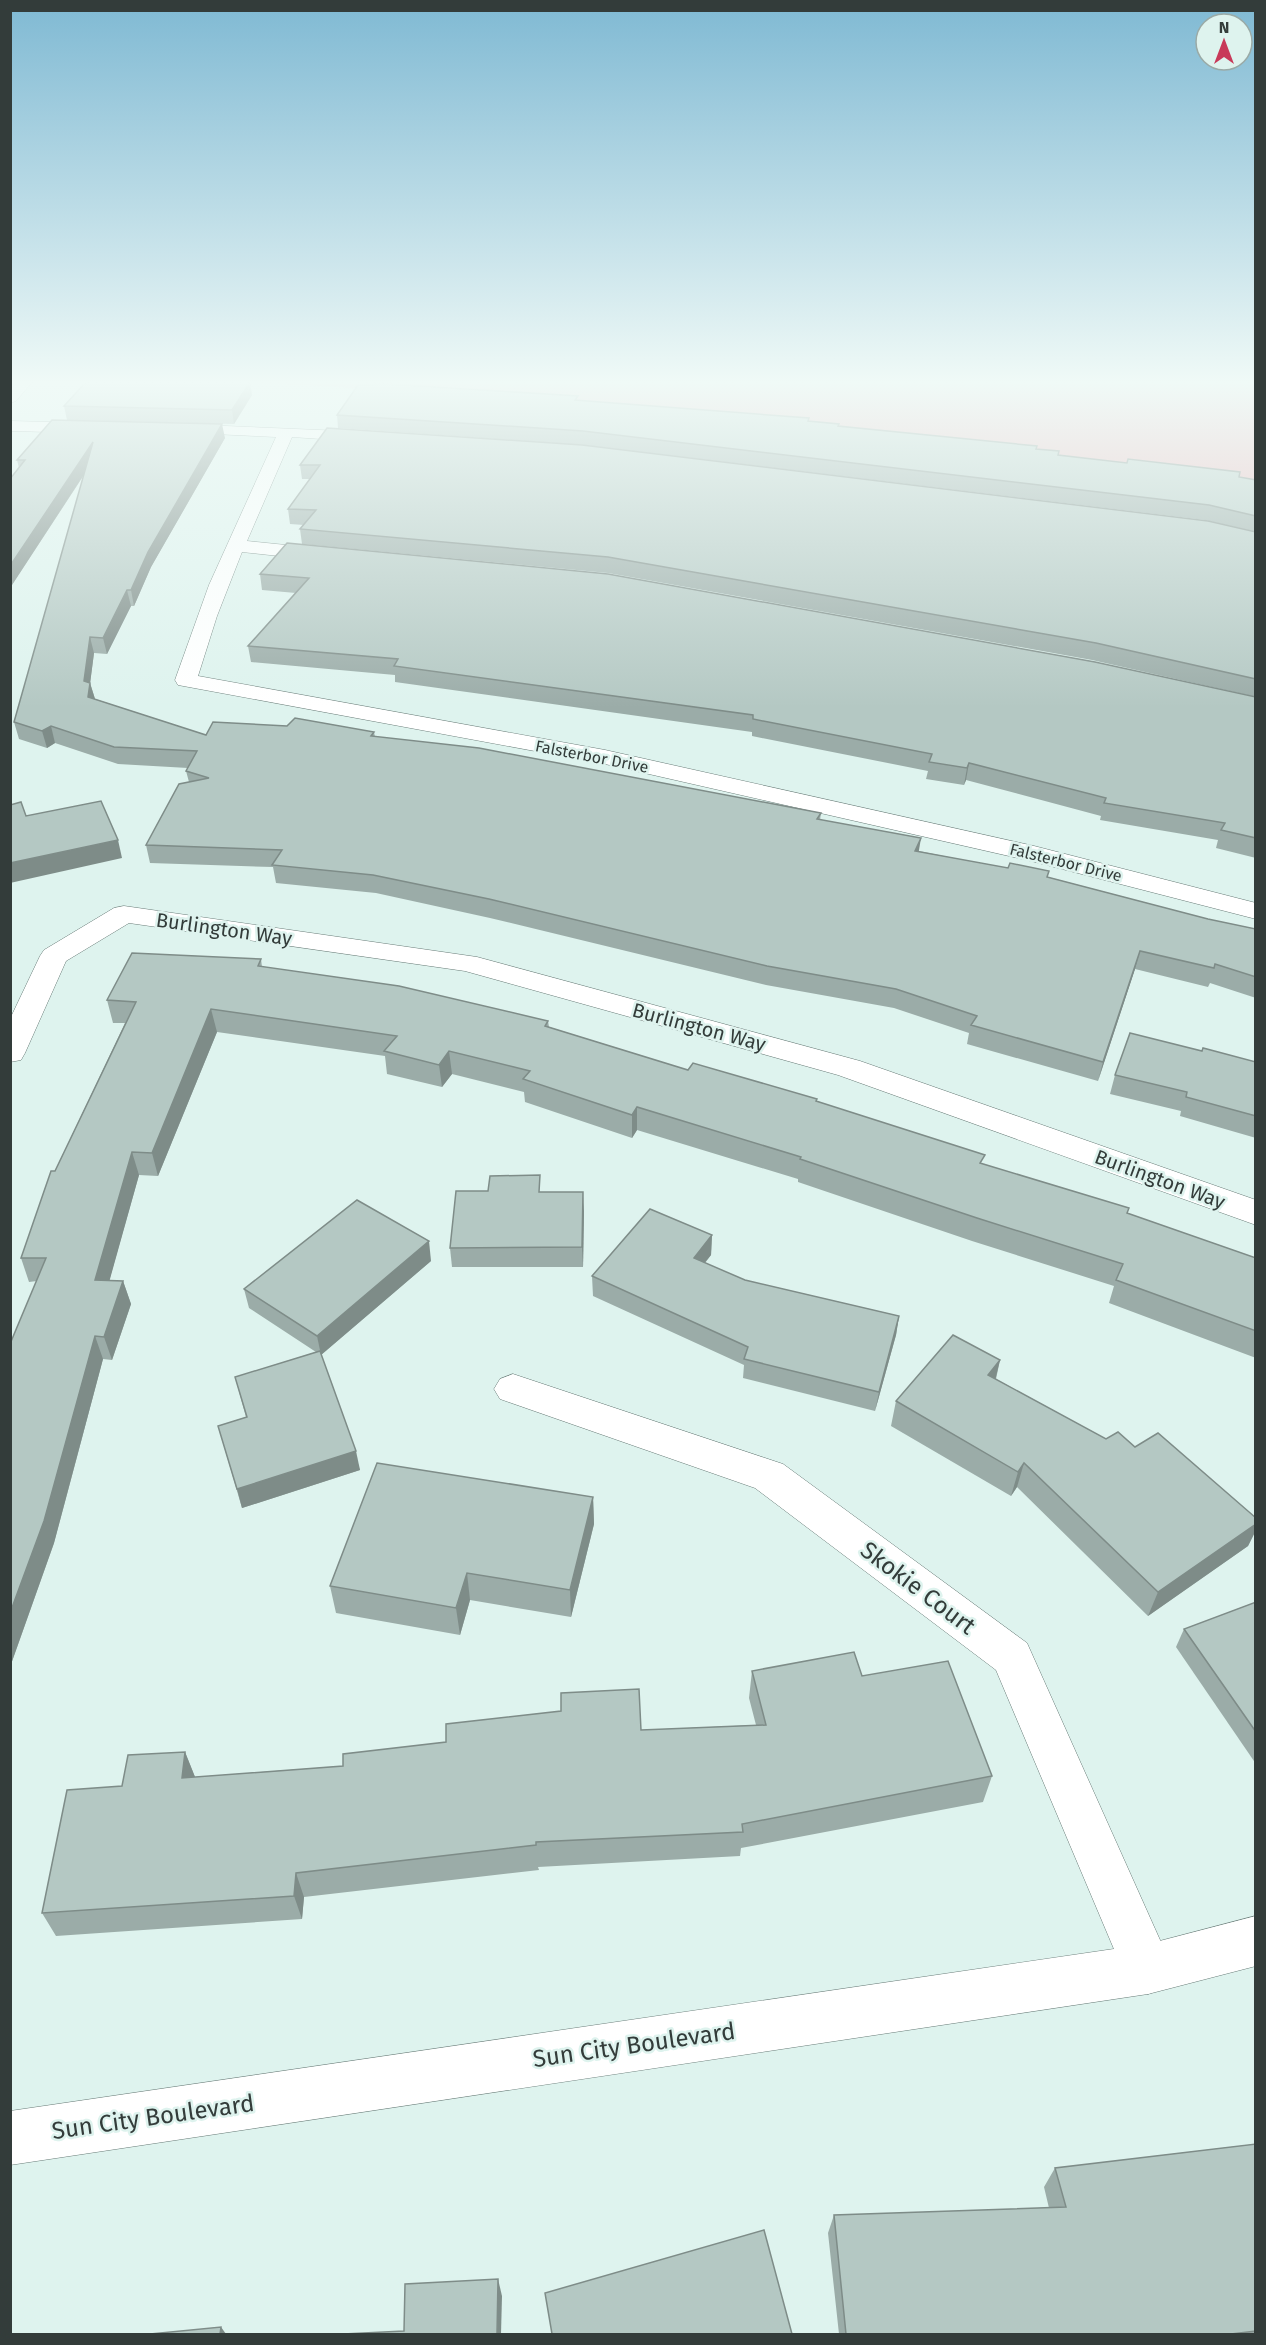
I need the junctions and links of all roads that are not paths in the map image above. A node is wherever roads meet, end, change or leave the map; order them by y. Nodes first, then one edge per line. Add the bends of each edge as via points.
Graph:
1 (260, 489) edge
2 (235, 546) junction
3 (340, 556) edge
4 (1256, 911) edge
5 (10, 1053) edge
6 (1256, 1213) edge
7 (513, 1389) dead end
8 (1256, 1941) edge
9 (1148, 1969) junction
10 (10, 2138) edge

1 - 2 street, Falsterbor Drive
2 - 3 street
2 - 4 street, Falsterbor Drive via 197,641 186,680 605,757 1034,854
5 - 6 street, Burlington Way via 54,956 124,914 467,963 849,1068
7 - 9 street, Skokie Court via 769,1476 1012,1657
8 - 9 street, Sun City Boulevard
9 - 10 street, Sun City Boulevard

